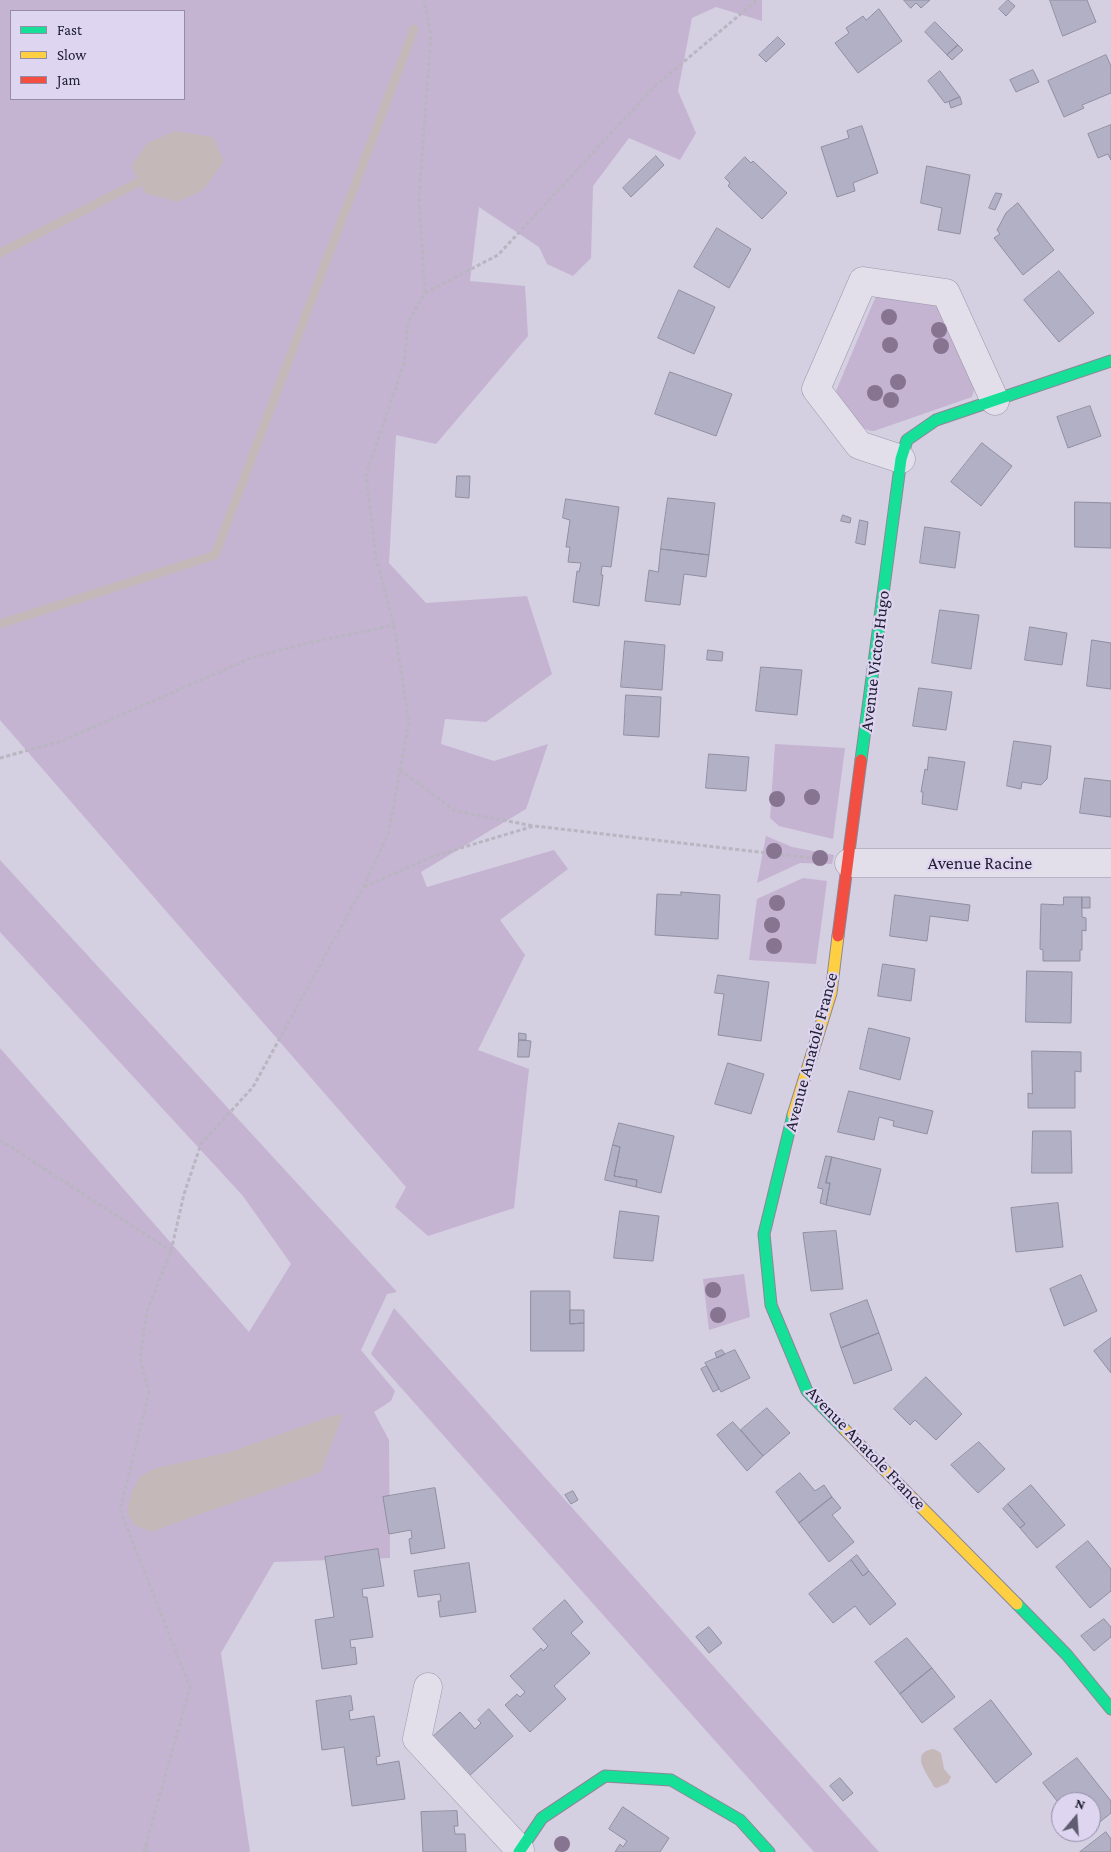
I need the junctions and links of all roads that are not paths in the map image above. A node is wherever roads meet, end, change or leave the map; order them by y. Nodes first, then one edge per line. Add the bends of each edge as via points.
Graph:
1 (1111, 361) edge
2 (995, 401) junction
3 (901, 459) junction
4 (849, 863) junction
5 (1111, 863) edge
6 (428, 1687) dead end
7 (1111, 1709) edge
8 (519, 1851) edge
9 (769, 1852) edge

1 - 2 street, Avenue Victor Hugo
2 - 3 street, Avenue Victor Hugo via 936,420 907,440
2 - 3 street via 946,293 863,281 816,389 859,445
3 - 4 street, Avenue Victor Hugo
4 - 5 street, Avenue Racine
4 - 7 street, Avenue Anatole France via 831,993 796,1104 764,1234 771,1305 807,1391 1067,1655
6 - 8 street via 417,1739
8 - 9 street via 542,1818 605,1776 671,1780 740,1820

